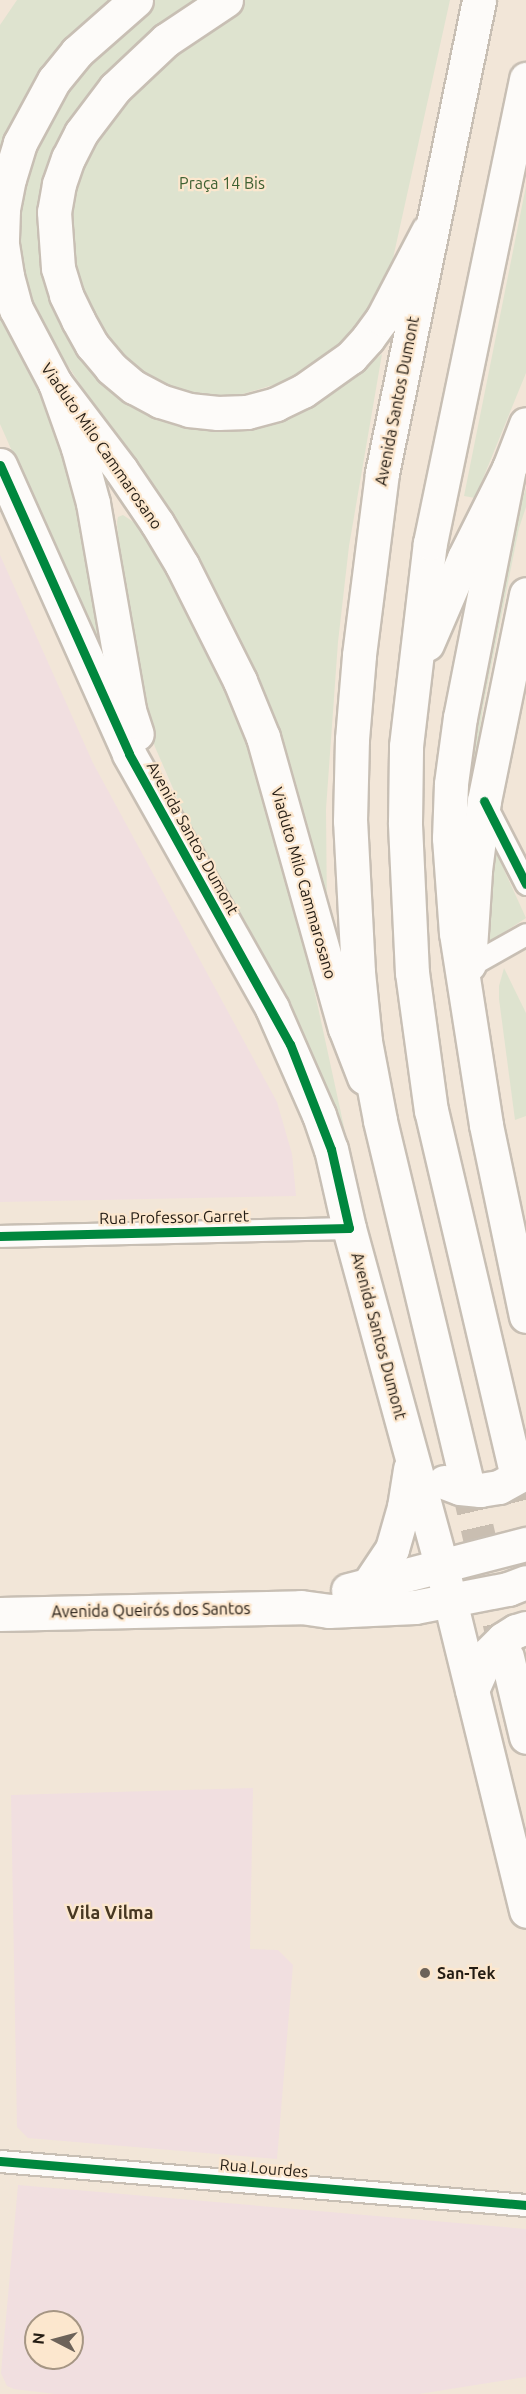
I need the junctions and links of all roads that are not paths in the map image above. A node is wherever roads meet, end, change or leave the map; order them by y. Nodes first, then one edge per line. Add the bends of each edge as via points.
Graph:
1 (136, 0) edge
2 (226, 0) edge
3 (479, 0) edge
4 (526, 79) edge
5 (432, 222) junction
6 (55, 383) junction
7 (526, 424) edge
8 (0, 465) edge
9 (509, 468) junction
10 (526, 594) edge
11 (413, 676) junction
12 (484, 801) junction
13 (169, 823) junction
14 (526, 884) edge
15 (526, 934) edge
16 (469, 966) junction
17 (468, 1001) junction
18 (380, 1120) junction
19 (350, 1228) junction
20 (0, 1236) edge
21 (526, 1316) edge
22 (412, 1457) junction
23 (521, 1470) edge
24 (466, 1479) tunnel mouth
25 (526, 1544) edge
26 (441, 1564) junction
27 (526, 1582) edge
28 (368, 1585) junction
29 (450, 1601) junction
30 (301, 1607) junction
31 (0, 1614) edge
32 (526, 1628) edge
33 (507, 1657) tunnel mouth
34 (472, 1690) junction
35 (526, 1737) edge
36 (526, 1911) edge
37 (0, 2161) edge
38 (526, 2205) edge

1 - 6 main road, Viaduto Milo Cammarosano via 83,46 54,80 20,143 9,178 2,243 7,276 16,309
2 - 5 main road via 195,18 145,57 95,112 68,158 56,203 54,240 63,286 92,345 111,368 134,387 189,410 218,413 276,404 303,391 351,357 368,338 382,319
3 - 5 main road, Avenida Santos Dumont
4 - 11 main road via 429,543
5 - 18 main road, Avenida Santos Dumont via 382,473 352,739 350,821 358,972 365,1041
6 - 13 main road via 93,503 129,710
6 - 18 main road, Viaduto Milo Cammarosano via 157,523 240,681 263,737 345,1028
7 - 9 main road
8 - 13 main road, Avenida Santos Dumont via 129,753
9 - 11 main road via 464,558
9 - 17 main road via 473,642 452,784 452,894
10 - 12 main road
11 - 23 main road via 406,746 405,822 412,973 421,1048 445,1179
12 - 14 street
12 - 16 main road
13 - 19 main road, Avenida Santos Dumont via 272,1008 297,1061 332,1149
15 - 16 street
16 - 17 main road
17 - 21 main road via 494,1174
18 - 24 main road, Avenida Santos Dumont
19 - 20 street, Rua Professor Garret
19 - 22 main road, Avenida Santos Dumont
22 - 23 main road via 442,1482 460,1488 499,1487
22 - 26 main road, Avenida Santos Dumont
22 - 28 main road via 392,1549
25 - 26 main road, Avenida Queirós dos Santos
26 - 28 main road, Avenida Queirós dos Santos
26 - 29 main road, Avenida Santos Dumont
27 - 29 main road, Avenida Queirós dos Santos
28 - 30 main road, Avenida Queirós dos Santos
29 - 30 main road, Avenida Queirós dos Santos via 415,1607 329,1611
29 - 34 main road, Avenida Santos Dumont
30 - 31 main road, Avenida Queirós dos Santos
32 - 34 main road via 516,1630 488,1653
33 - 35 main road
34 - 36 main road, Avenida Santos Dumont
37 - 38 street, Rua Lourdes

